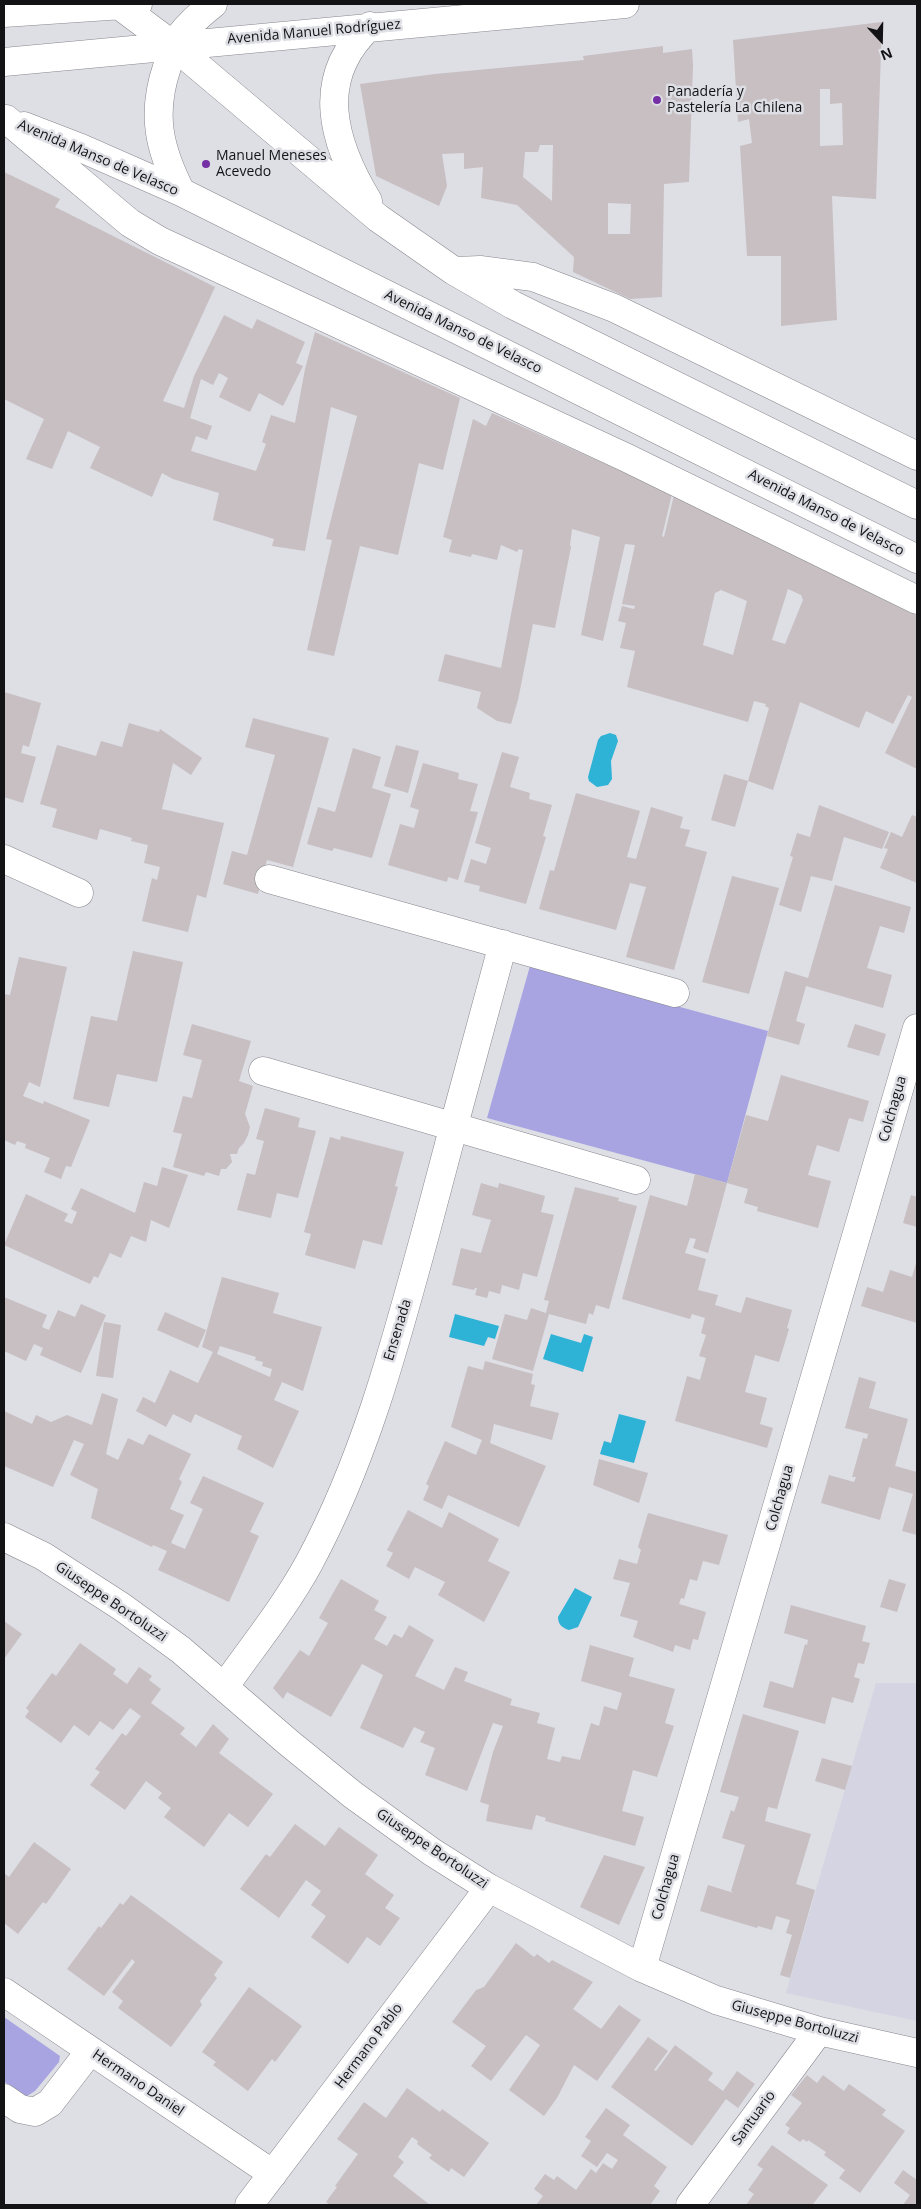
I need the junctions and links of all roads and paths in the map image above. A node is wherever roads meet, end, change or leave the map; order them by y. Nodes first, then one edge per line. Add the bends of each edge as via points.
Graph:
1 (147, 4) edge
2 (213, 4) edge
3 (625, 4) edge
4 (119, 6) junction
5 (4, 13) edge
6 (370, 26) junction
7 (174, 46) junction
8 (4, 62) edge
9 (5, 119) edge
10 (181, 192) junction
11 (378, 218) junction
12 (454, 272) junction
13 (917, 456) edge
14 (917, 505) edge
15 (917, 559) edge
16 (917, 600) edge
17 (4, 859) edge
18 (269, 879) dead end
19 (79, 893) dead end
20 (503, 944) junction
21 (675, 993) dead end
22 (917, 1028) edge
23 (263, 1071) dead end
24 (454, 1127) junction
25 (636, 1180) dead end
26 (4, 1537) edge
27 (224, 1686) junction
28 (489, 1888) junction
29 (642, 1968) junction
30 (4, 1992) edge
31 (819, 2031) junction
32 (90, 2051) junction
33 (917, 2053) edge
34 (4, 2098) edge
35 (273, 2174) junction
36 (249, 2205) edge
37 (690, 2205) edge

1 - 4 street
2 - 7 street via 188,27
3 - 6 street, Avenida Manuel Rodríguez
4 - 5 street
4 - 7 street
6 - 7 street, Avenida Manuel Rodríguez
6 - 11 street via 357,38 340,66 335,82 334,106 338,140 346,162
7 - 8 street, Avenida Manuel Rodríguez
7 - 10 street via 157,106 162,148
7 - 11 street
9 - 10 street, Avenida Manso de Velasco
9 - 16 street via 130,223 160,240 627,458
10 - 15 street, Avenida Manso de Velasco
11 - 12 street
12 - 13 street via 480,270 533,276 614,308
12 - 14 street via 512,305
17 - 19 street
18 - 20 street
20 - 21 street
20 - 24 street, Ensenada
22 - 29 street, Colchagua
23 - 24 street
24 - 25 street
24 - 27 street, Ensenada via 406,1306 355,1464 308,1565
26 - 27 street, Giuseppe Bortoluzzi via 43,1556 122,1607
27 - 28 street, Giuseppe Bortoluzzi via 353,1795
28 - 29 street, Giuseppe Bortoluzzi
28 - 35 street, Hermano Pablo
29 - 31 street, Giuseppe Bortoluzzi via 716,2000
30 - 32 street, Hermano Daniel
31 - 33 street, Giuseppe Bortoluzzi
31 - 37 street, Santuario
32 - 34 street via 50,2103 35,2112 20,2109
32 - 35 street, Hermano Daniel
35 - 36 street, Hermano Pablo

